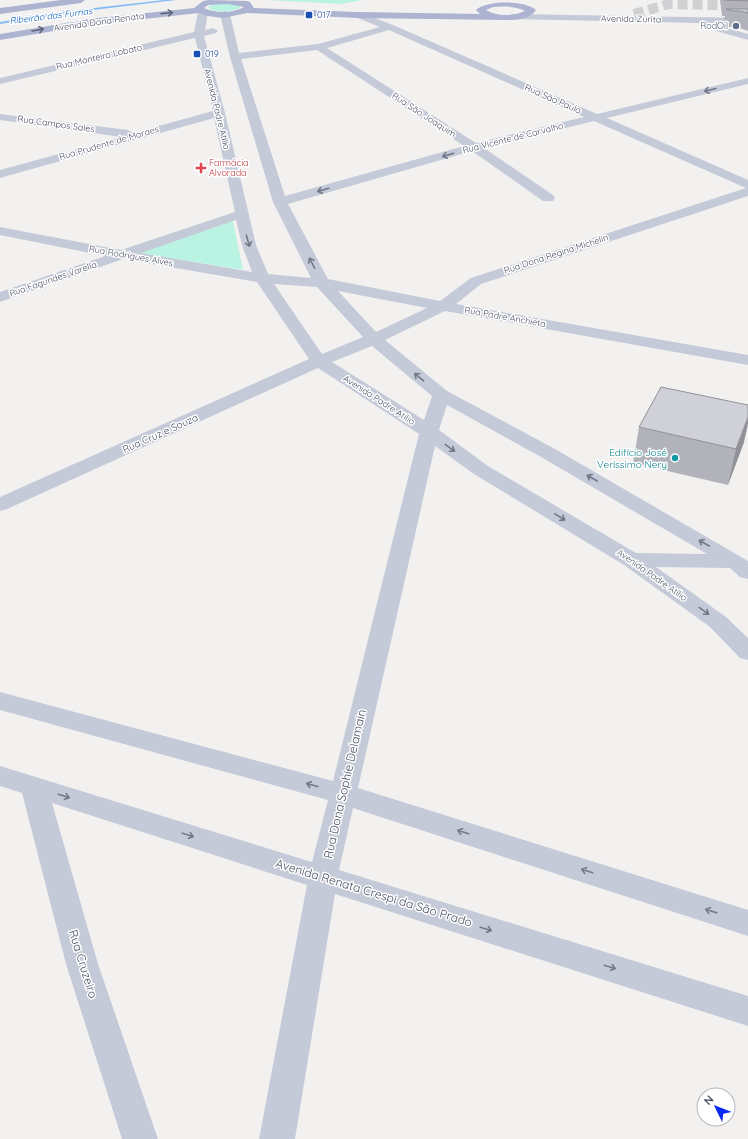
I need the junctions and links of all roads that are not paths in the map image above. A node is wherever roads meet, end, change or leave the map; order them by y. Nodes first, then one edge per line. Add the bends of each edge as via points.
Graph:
1 (81, 0) edge
2 (188, 2) dead end
3 (513, 2) edge
4 (489, 5) junction
5 (524, 6) junction
6 (247, 7) junction
7 (213, 10) edge
8 (361, 10) junction
9 (0, 11) edge
10 (748, 16) edge
11 (501, 17) junction
12 (513, 17) junction
13 (692, 20) junction
14 (748, 21) edge
15 (390, 28) junction
16 (199, 34) junction
17 (0, 37) edge
18 (748, 37) edge
19 (318, 47) junction
20 (235, 57) junction
21 (0, 80) edge
22 (748, 81) edge
23 (219, 113) junction
24 (0, 117) edge
25 (596, 118) junction
26 (136, 135) junction
27 (474, 148) junction
28 (0, 174) edge
29 (748, 185) edge
30 (748, 192) edge
31 (548, 198) dead end
32 (280, 202) junction
33 (241, 214) junction
34 (0, 231) edge
35 (123, 255) junction
36 (262, 278) junction
37 (322, 283) junction
38 (0, 297) edge
39 (443, 306) junction
40 (374, 339) junction
41 (748, 360) edge
42 (319, 361) junction
43 (441, 395) junction
44 (429, 432) junction
45 (0, 505) edge
46 (632, 560) junction
47 (744, 566) edge
48 (748, 652) edge
49 (0, 701) edge
50 (0, 776) edge
51 (34, 786) junction
52 (342, 794) junction
53 (323, 878) junction
54 (748, 923) edge
55 (748, 1011) edge
56 (140, 1139) edge
57 (277, 1139) edge

1 - 9 main road
2 - 7 main road
3 - 4 main road
3 - 5 main road
4 - 8 main road via 452,9
4 - 11 main road via 481,10
5 - 10 street, Avenida Zurita via 563,12
5 - 12 main road via 531,10 530,12
6 - 7 main road
6 - 7 main road via 236,1
6 - 8 main road
7 - 16 street, Avenida Padre Atílio
7 - 16 street, Rua Monteiro Lobato
17 -> 7 main road, Avenida Dona Renata via 90,22
7 - 20 street
8 - 11 main road
8 - 15 street, Rua São Paulo
11 - 12 main road
12 - 13 street, Avenida Zurita
13 - 14 street, Avenida Zurita
13 - 18 street
15 - 19 street
15 - 25 street, Rua São Paulo
16 - 21 street, Rua Monteiro Lobato
16 - 23 street, Avenida Padre Atílio
19 - 20 street
19 - 27 street, Rua São Joaquim
20 - 32 street
22 -> 25 street, Rua Vicente de Carvalho
23 - 26 street, Rua Prudente de Moraes
23 - 33 street, Avenida Padre Atílio
24 - 26 street, Rua Campos Sales
25 - 27 street, Rua Vicente de Carvalho
25 - 29 street, Rua São Paulo
26 - 28 street, Rua Prudente de Moraes
27 - 31 street, Rua São Joaquim
27 -> 32 street, Rua Vicente de Carvalho
30 - 39 street, Rua Dona Regina Michelin via 476,281
37 -> 32 street
33 - 35 street, Rua Fagundes Varella
33 -> 36 street, Avenida Padre Atílio via 249,245
34 - 35 street, Rua Rodrigues Alves
35 - 36 street, Rua Rodrigues Alves
35 - 38 street, Rua Fagundes Varella
36 - 37 street, Rua Padre Anchieta
36 - 42 street, Avenida Padre Atílio
37 - 39 street, Rua Padre Anchieta
37 - 40 street
39 - 40 street, Rua Dona Regina Michelin
39 - 41 street, Rua Padre Anchieta
40 - 42 street, Rua Cruz e Souza
43 -> 40 street
42 - 44 street, Avenida Padre Atílio
42 - 45 street, Rua Cruz e Souza
43 - 44 street, Rua Dona Sophie Delamain
47 -> 43 street via 548,453
44 -> 46 street, Avenida Padre Atílio via 481,470
44 - 52 street, Rua Dona Sophie Delamain
46 - 47 street
46 -> 48 street, Avenida Padre Atílio via 718,622
52 -> 49 street
50 - 51 street, Avenida Renata Crespi da São Prado
51 -> 53 street, Avenida Renata Crespi da São Prado
51 - 56 street, Rua Cruzeiro via 82,964
52 - 53 street, Rua Dona Sophie Delamain
54 -> 52 street
53 -> 55 street, Avenida Renata Crespi da São Prado
53 - 57 street, Rua Dona Sophie Delamain

